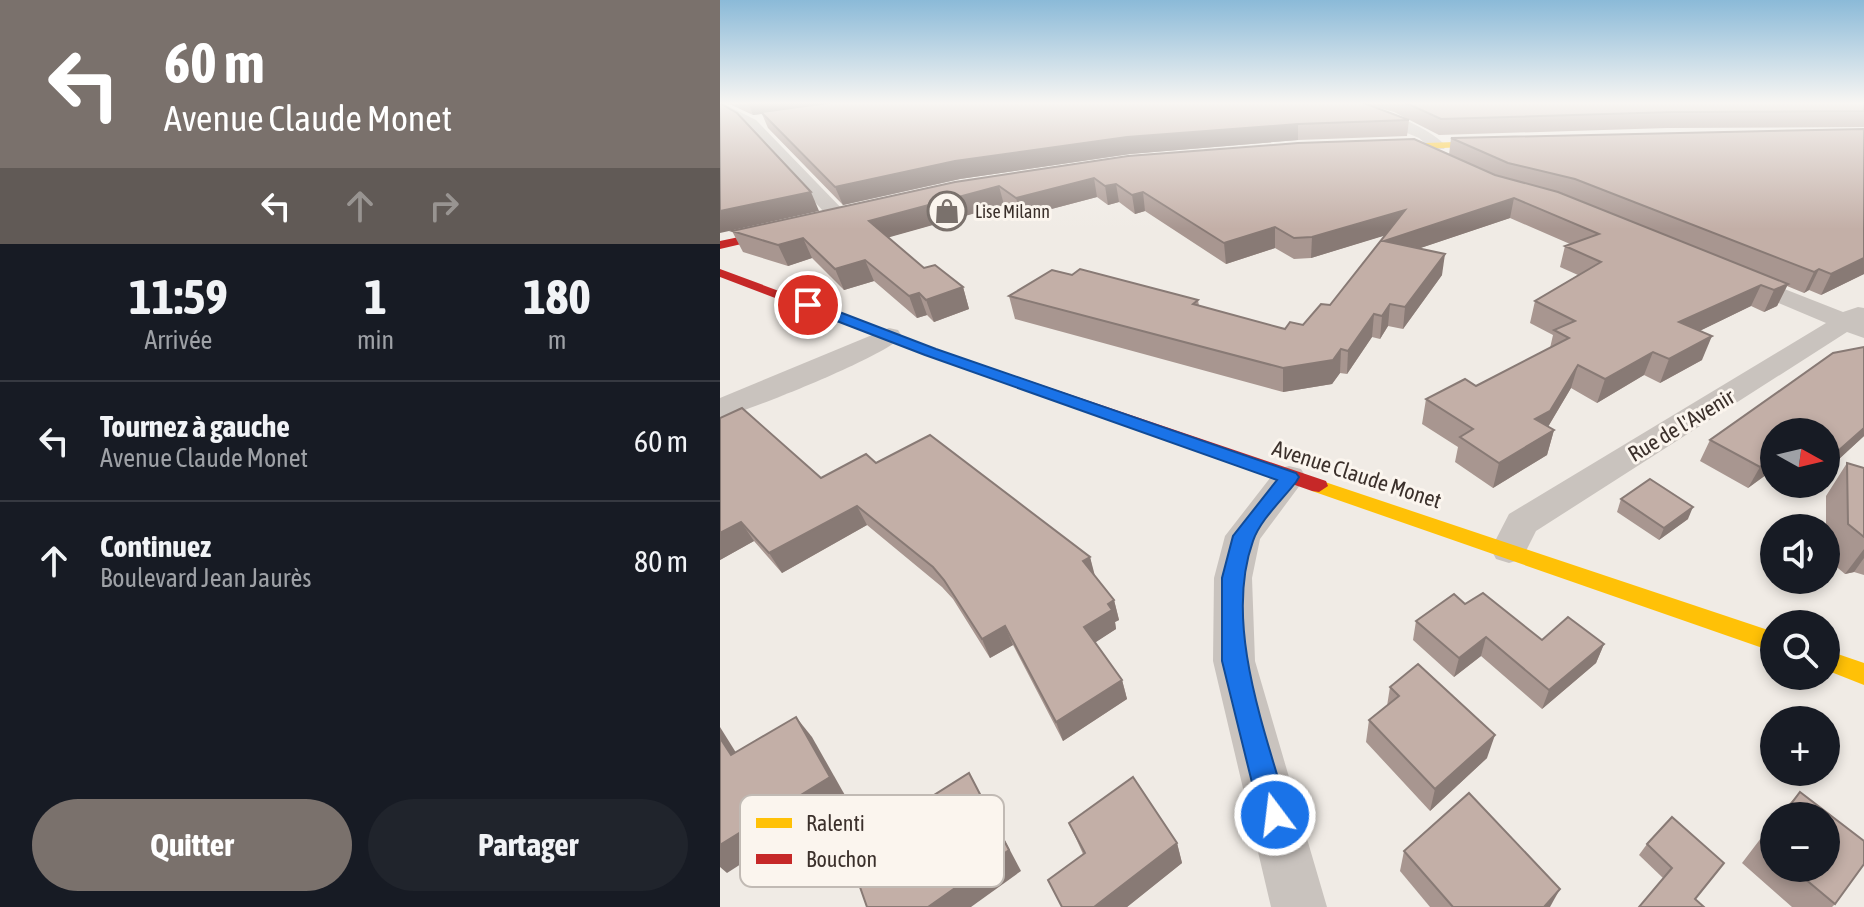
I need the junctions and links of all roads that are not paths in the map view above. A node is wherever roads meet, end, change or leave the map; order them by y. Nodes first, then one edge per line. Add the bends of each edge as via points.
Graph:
1 (773, 144) edge
2 (1478, 144) edge
3 (1438, 146) joint
4 (1412, 147) junction
5 (1357, 149) edge
6 (1451, 167) edge
7 (847, 216) joint
8 (720, 245) edge
9 (1724, 272) edge
10 (720, 273) edge
11 (1858, 322) edge
12 (889, 336) junction
13 (720, 409) edge
14 (1289, 477) junction
15 (1509, 549) junction
16 (1760, 637) edge
17 (1840, 665) edge
18 (1864, 674) edge
19 (1299, 907) edge

1 - 7 street
2 - 3 street
3 - 4 street
4 - 5 street
4 - 6 street
7 - 8 street
9 - 11 street
10 - 12 street, Avenue Claude Monet
11 - 15 street, Rue de l'Avenir via 1554,502 1522,523
12 - 13 street
12 - 14 street, Avenue Claude Monet
14 - 15 street, Avenue Claude Monet
14 - 19 street via 1243,536 1233,578 1234,661
15 - 16 street, Avenue Claude Monet
17 - 18 street

